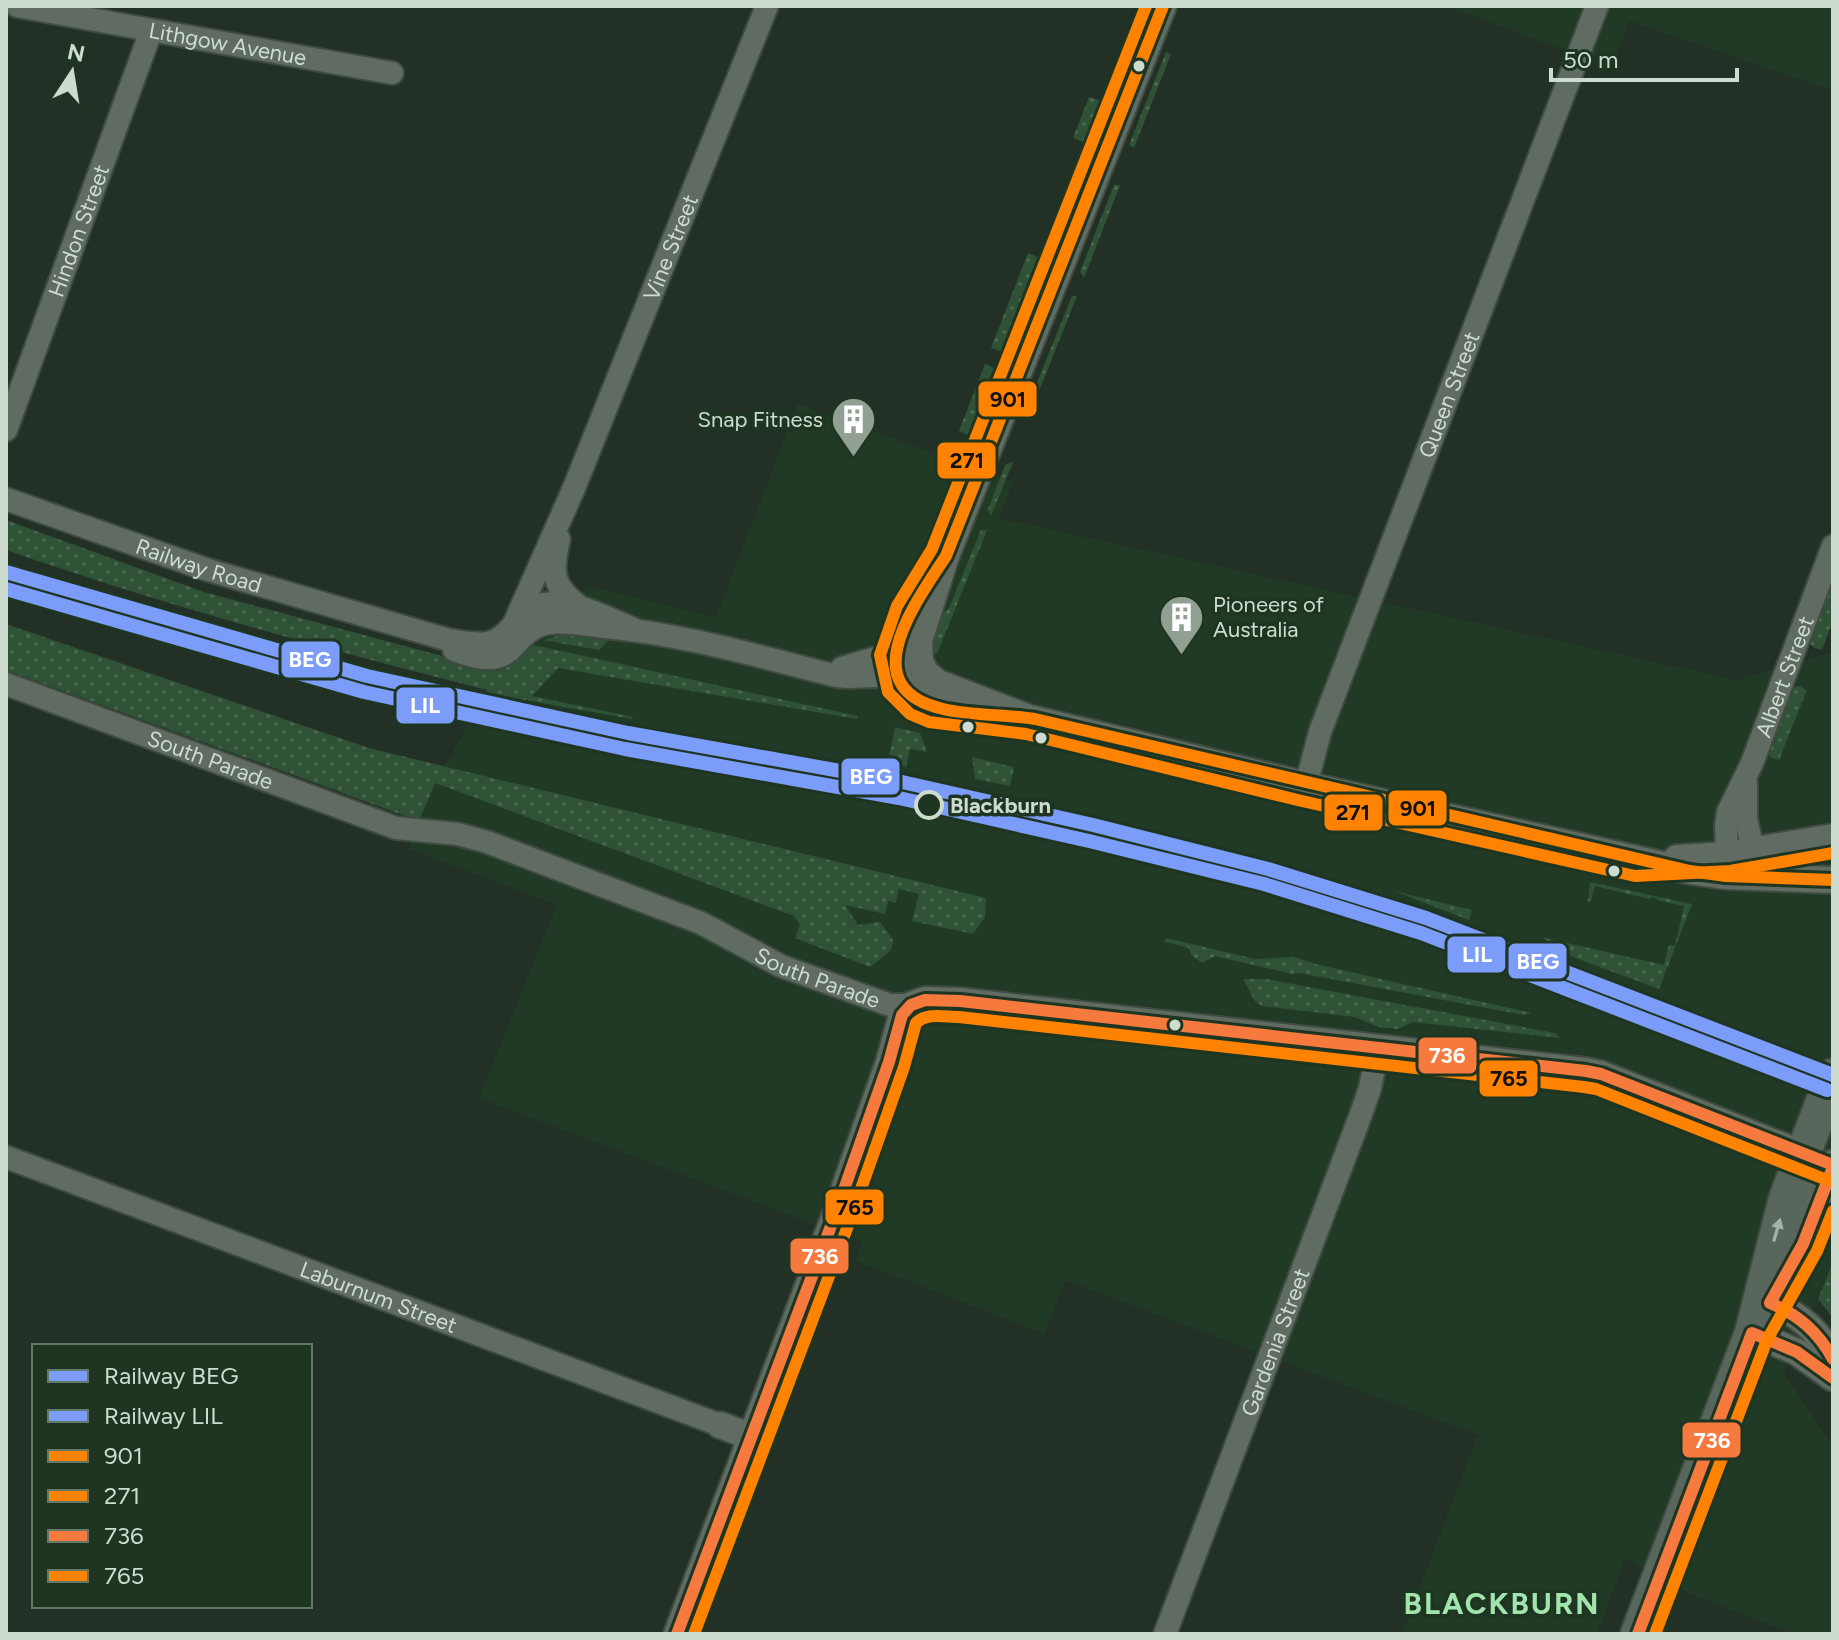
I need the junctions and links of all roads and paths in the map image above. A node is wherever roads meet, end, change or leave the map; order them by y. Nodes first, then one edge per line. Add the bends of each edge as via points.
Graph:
1 (17, 6) edge
2 (767, 6) edge
3 (1163, 6) edge
4 (1597, 6) edge
5 (151, 31) junction
6 (392, 73) dead end
7 (6, 430) edge
8 (6, 499) edge
9 (1833, 546) edge
10 (547, 569) junction
11 (544, 608) junction
12 (579, 616) junction
13 (520, 630) junction
14 (901, 661) junction
15 (6, 684) edge
16 (1306, 785) junction
17 (1833, 837) edge
18 (1740, 853) junction
19 (1637, 860) junction
20 (1743, 877) junction
21 (1833, 880) edge
22 (911, 1005) junction
23 (1378, 1047) junction
24 (1833, 1076) edge
25 (6, 1157) edge
26 (1823, 1162) edge
27 (1760, 1315) junction
28 (1833, 1359) edge
29 (1833, 1378) edge
30 (720, 1425) joint
31 (752, 1437) junction
32 (677, 1634) edge
33 (1165, 1634) edge
34 (1638, 1634) edge

1 - 5 street, Lithgow Avenue
2 - 10 street, Vine Street via 574,488
3 - 14 street
4 - 16 street, Queen Street via 1320,732
5 - 6 street, Lithgow Avenue
5 - 7 street, Hindon Street
8 - 13 street, Railway Road via 205,569 393,625 467,655 486,659 507,653
9 - 18 street, Albert Street via 1752,763 1728,812 1726,826
10 - 11 street, Vine Street via 535,593
10 - 12 street
10 - 13 street, Vine Street via 526,599
11 - 12 street via 560,621
11 - 13 street
12 - 13 street, Railway Road
12 - 14 street, Railway Road via 817,670
14 - 16 street via 945,688 1029,718
15 - 22 street, South Parade via 396,828 487,842 701,923 781,966 890,1005
16 - 19 street
17 - 18 street
18 - 19 street
18 - 20 street
19 - 20 street
20 - 21 street
22 - 23 street, South Parade via 960,1001
22 - 31 street via 902,1015 855,1160
23 - 26 street, South Parade via 1601,1074
23 - 33 street, Gardenia Street via 1361,1114
24 - 26 main road
25 - 30 street, Laburnum Street
26 - 27 main road via 1775,1235
27 - 28 street via 1796,1315 1811,1326
27 - 29 street
27 - 34 main road
30 - 31 street, Laburnum Street
31 - 32 street

